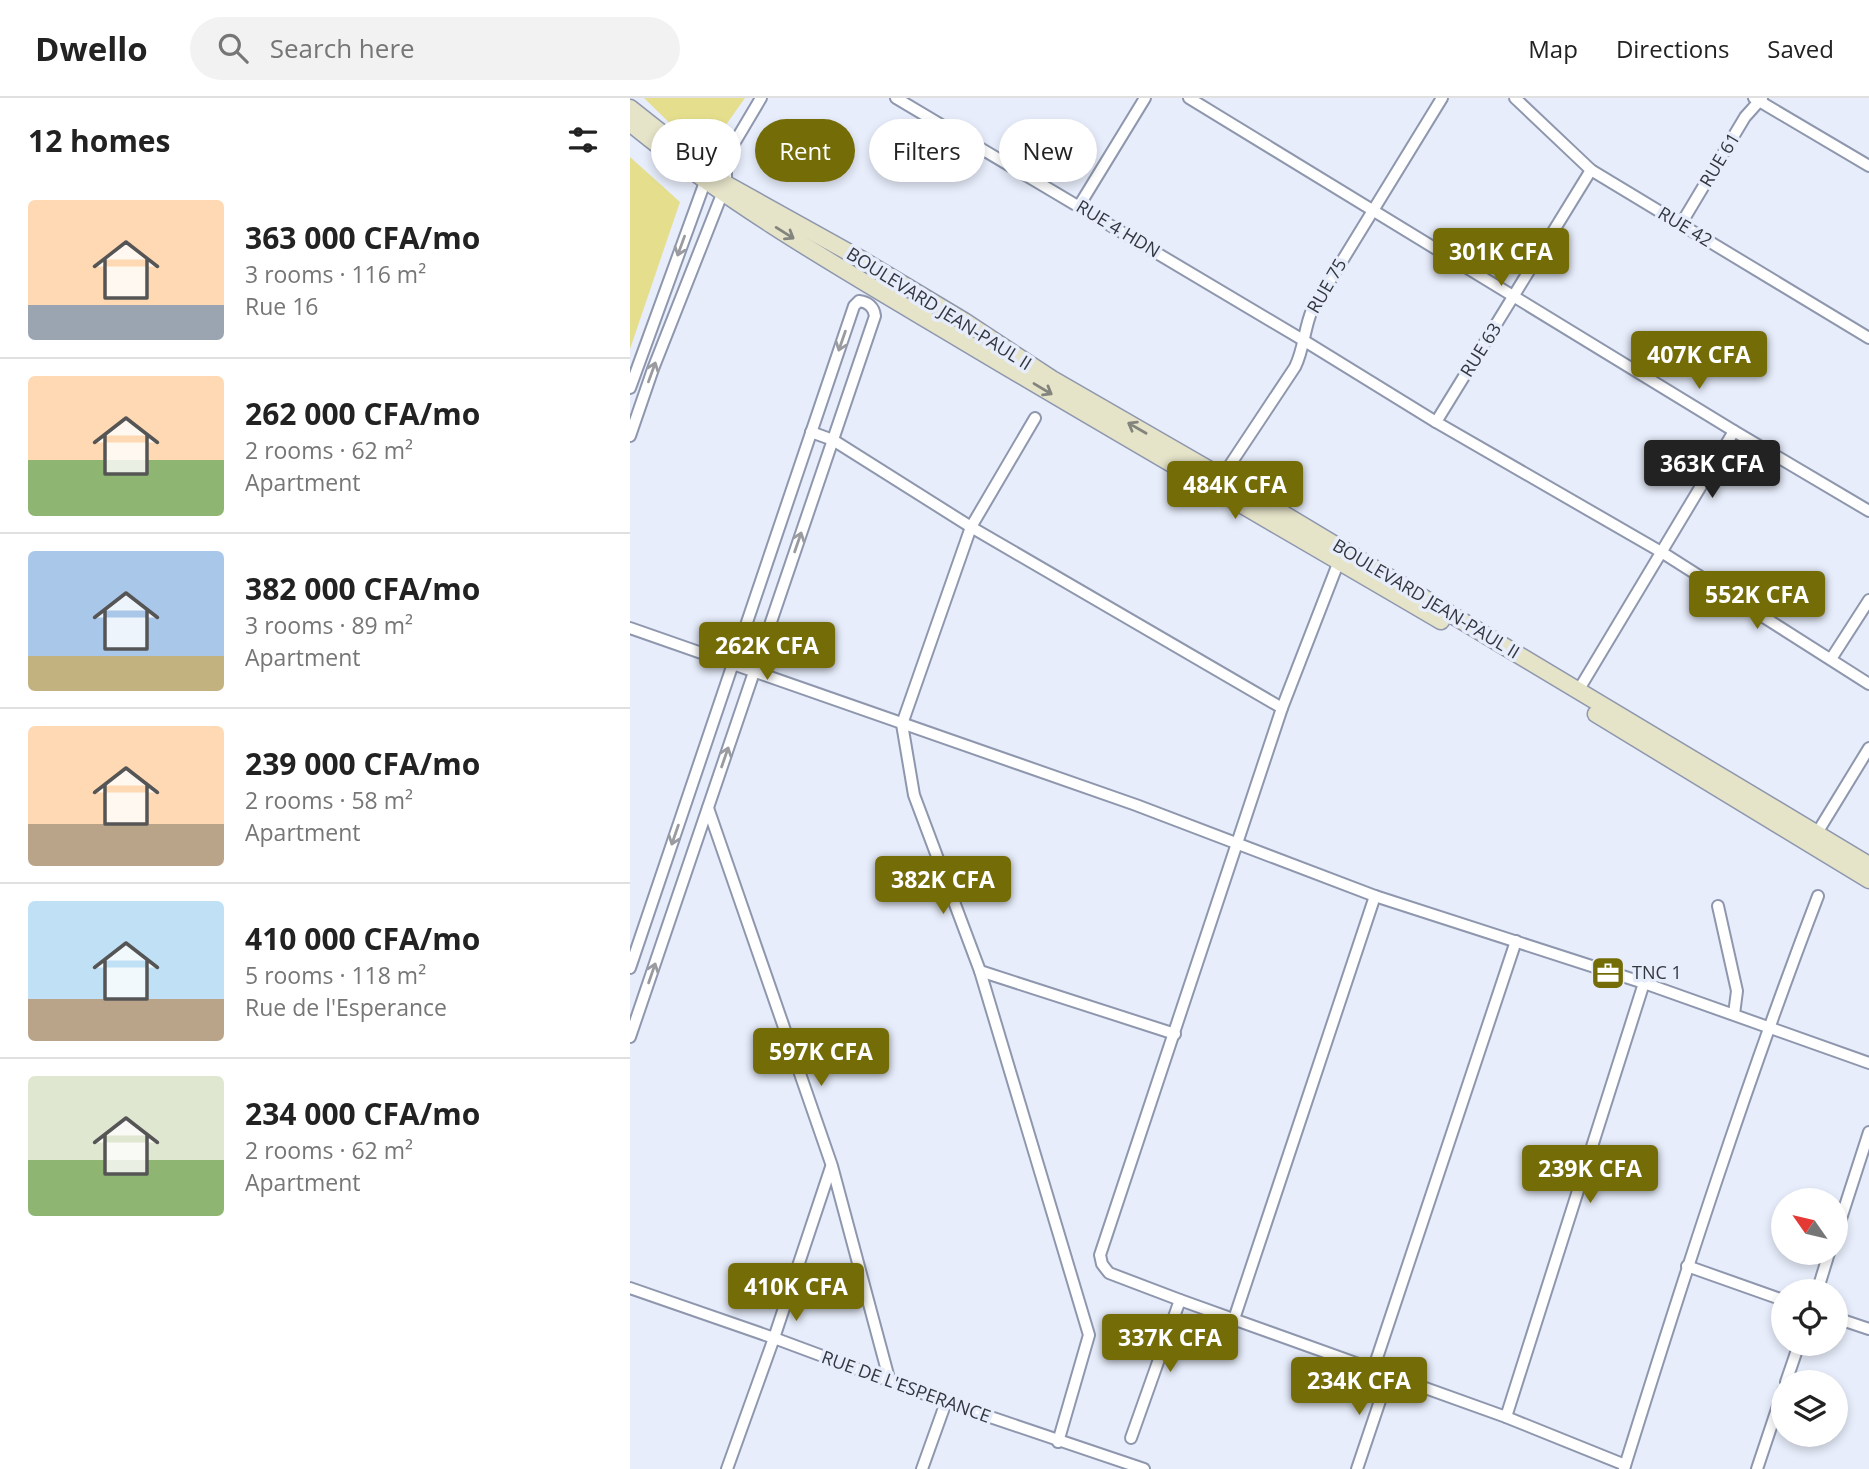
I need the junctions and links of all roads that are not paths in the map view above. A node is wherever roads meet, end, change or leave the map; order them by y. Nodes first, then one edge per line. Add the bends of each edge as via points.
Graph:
1 (761, 98) edge
2 (896, 98) edge
3 (1144, 98) edge
4 (1189, 98) edge
5 (1215, 98) edge
6 (1442, 98) edge
7 (1515, 98) edge
8 (1758, 99) edge
9 (630, 108) edge
10 (1208, 110) junction
11 (630, 123) edge
12 (651, 127) edge
13 (741, 131) edge
14 (651, 138) edge
15 (1869, 166) edge
16 (1591, 170) junction
17 (705, 182) edge
18 (714, 182) edge
19 (725, 182) edge
20 (725, 189) junction
21 (1079, 206) junction
22 (1373, 209) junction
23 (1681, 224) junction
24 (1514, 297) junction
25 (1869, 338) edge
26 (1303, 340) junction
27 (630, 388) edge
28 (1035, 418) dead end
29 (1436, 422) junction
30 (1734, 431) junction
31 (811, 432) junction
32 (630, 436) edge
33 (833, 440) junction
34 (1222, 477) junction
35 (1869, 511) edge
36 (971, 527) junction
37 (1662, 553) junction
38 (1339, 561) junction
39 (1869, 600) edge
40 (630, 628) edge
41 (1831, 659) junction
42 (733, 664) junction
43 (754, 672) junction
44 (1869, 684) edge
45 (1578, 691) junction
46 (1282, 708) junction
47 (902, 724) junction
48 (1869, 748) edge
49 (708, 808) junction
50 (1817, 833) junction
51 (1239, 844) junction
52 (1869, 865) edge
53 (1869, 880) edge
54 (1375, 896) junction
55 (1818, 896) dead end
56 (1718, 906) dead end
57 (1516, 941) junction
58 (630, 968) edge
59 (981, 971) junction
60 (1644, 983) junction
61 (1734, 1014) junction
62 (1769, 1026) junction
63 (1175, 1034) junction
64 (630, 1037) edge
65 (1869, 1063) edge
66 (1869, 1132) edge
67 (832, 1166) junction
68 (1848, 1197) edge
69 (1687, 1266) junction
70 (630, 1288) edge
71 (1771, 1296) edge
72 (1180, 1300) junction
73 (1234, 1319) junction
74 (1848, 1322) edge
75 (1869, 1329) edge
76 (774, 1338) junction
77 (1373, 1370) junction
78 (1390, 1374) junction
79 (890, 1382) junction
80 (946, 1402) junction
81 (1506, 1416) junction
82 (1771, 1427) edge
83 (1131, 1438) dead end
84 (1058, 1442) junction
85 (1126, 1466) edge
86 (1625, 1467) edge
87 (727, 1469) edge
88 (922, 1469) edge
89 (1144, 1469) edge
90 (1357, 1469) edge
91 (1757, 1469) edge

1 - 13 street
2 - 21 street, RUE 4 HDN
3 - 21 street
4 - 10 street
5 - 10 street
6 - 22 street, RUE 75
7 - 16 street, RUE 42
8 - 15 street
8 - 23 street, RUE 61
9 - 12 main road, BOULEVARD JEAN-PAUL II
10 - 22 street
11 - 14 main road, BOULEVARD JEAN-PAUL II
16 - 23 street, RUE 42
16 - 24 street, RUE 63
17 -> 27 street
18 - 20 main road, BOULEVARD JEAN-PAUL II
19 - 20 street
32 -> 20 street
34 -> 20 main road, BOULEVARD JEAN-PAUL II via 1052,379 859,258
20 -> 38 main road, BOULEVARD JEAN-PAUL II via 1049,393
21 - 26 street, RUE 4 HDN
22 - 24 street
22 - 26 street, RUE 75 via 1312,310
23 - 25 street, RUE 42
24 - 29 street, RUE 63
24 - 30 street
26 - 29 street, RUE 4 HDN
26 - 34 street, RUE 75 via 1294,367
28 - 36 street
29 - 37 street, RUE 4 HDN
30 - 35 street
30 - 37 street
31 - 33 street
33 -> 31 street via 875,316 865,302 854,306
31 - 42 street
33 - 36 street
43 -> 33 street
34 - 45 main road, BOULEVARD JEAN-PAUL II
36 - 46 street
36 - 47 street
37 - 41 street, RUE 4 HDN
37 - 45 street
38 - 46 street
38 - 53 main road, BOULEVARD JEAN-PAUL II
39 - 41 street
40 - 42 street
41 - 44 street, RUE 4 HDN
42 - 43 street
42 -> 58 street
43 - 47 street
49 -> 43 street
45 - 50 main road, BOULEVARD JEAN-PAUL II
46 - 51 street
47 - 51 street
47 - 59 street via 914,795
48 - 50 street
64 -> 49 street
49 - 67 street
50 - 52 main road, BOULEVARD JEAN-PAUL II
51 - 54 street
51 - 63 street
54 - 57 street
54 - 73 street
55 - 62 street
56 - 61 street via 1737,991
57 - 60 street
57 - 77 street
59 - 63 street
59 - 84 street via 1089,1335
60 - 61 street
60 - 81 street
61 - 62 street
62 - 65 street
62 - 69 street
63 - 72 street via 1100,1255 1109,1273
66 - 68 street
67 - 76 street
67 - 79 street
69 - 71 street
69 - 86 street
70 - 76 street, RUE DE L'ESPERANCE
72 - 73 street
72 - 83 street
73 - 77 street
74 - 75 street
76 - 79 street, RUE DE L'ESPERANCE
76 - 87 street
77 - 78 street
78 - 81 street
78 - 90 street
79 - 80 street, RUE DE L'ESPERANCE
80 - 84 street, RUE DE L'ESPERANCE
80 - 88 street
81 - 86 street
82 - 91 street
84 - 85 street, RUE DE L'ESPERANCE
85 - 89 street, RUE DE L'ESPERANCE

